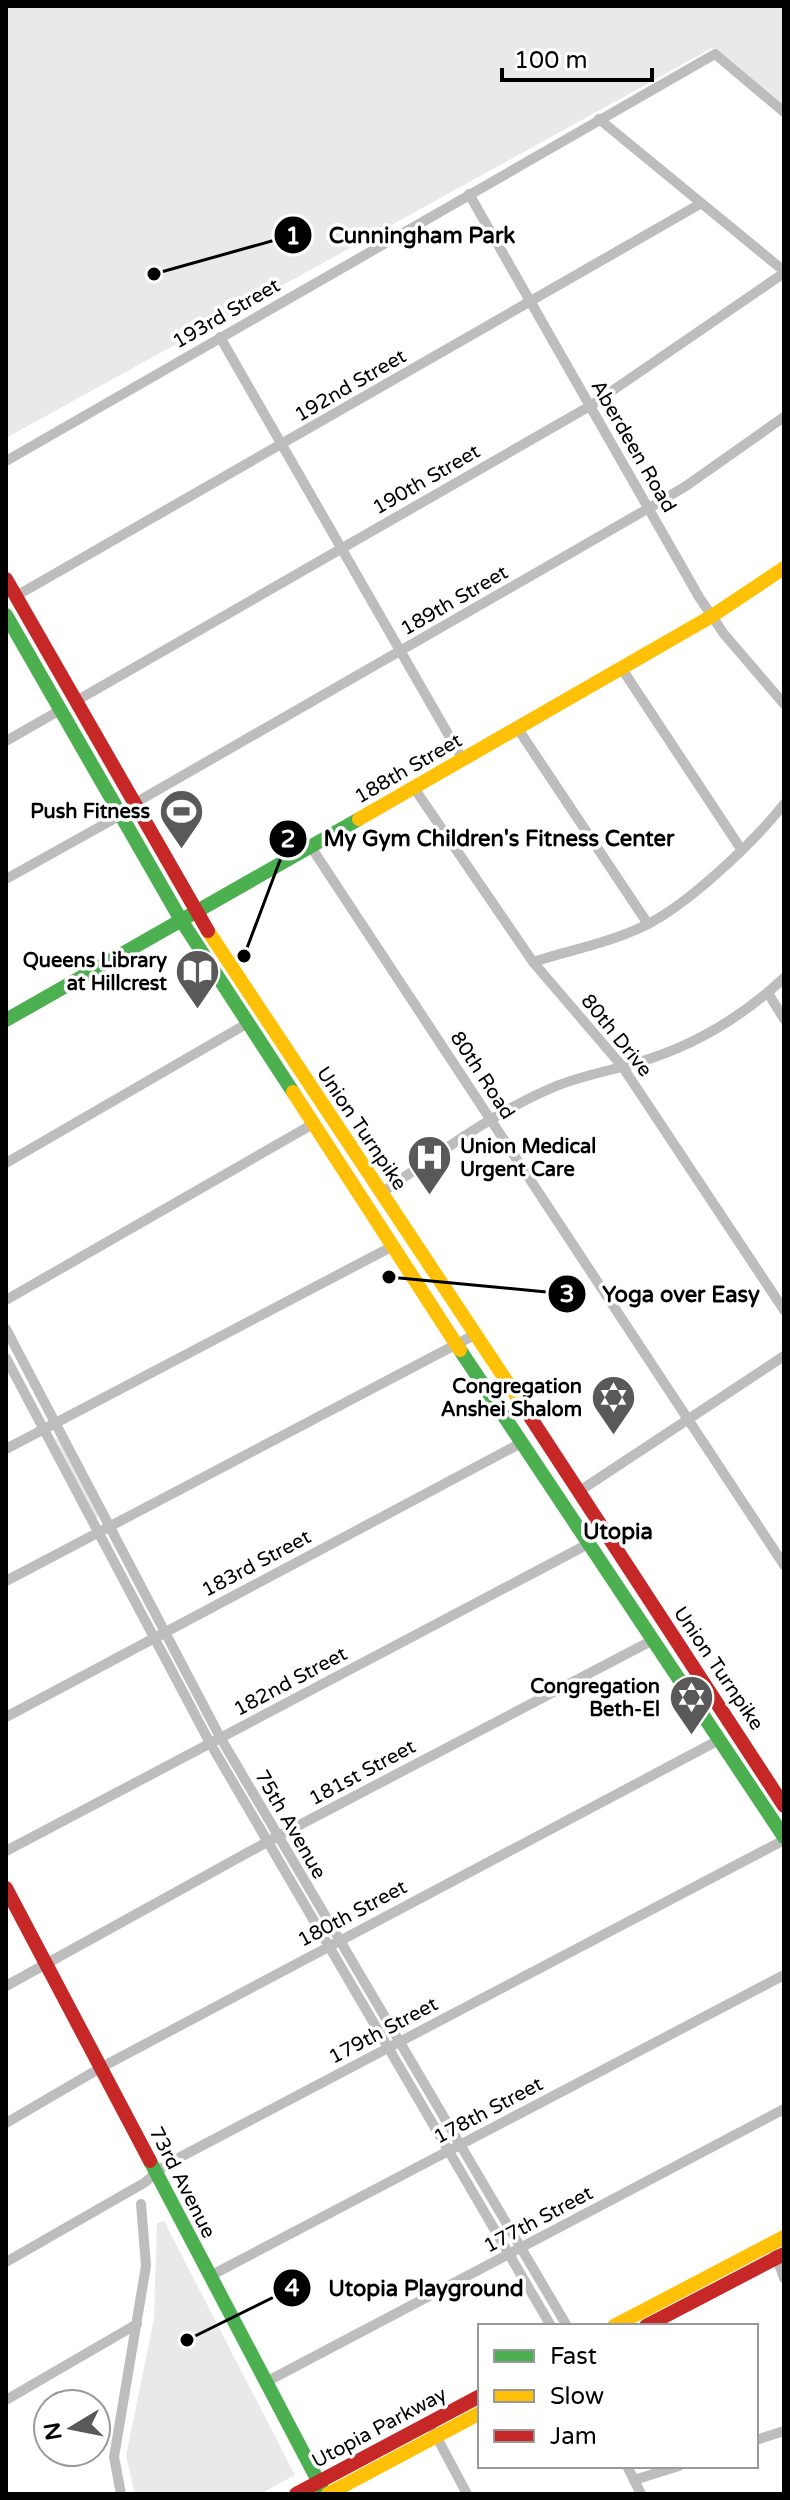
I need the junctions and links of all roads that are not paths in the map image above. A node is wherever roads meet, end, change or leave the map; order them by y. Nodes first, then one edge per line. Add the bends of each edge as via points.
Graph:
1 (784, 112) edge
2 (599, 119) junction
3 (469, 194) junction
4 (700, 204) junction
5 (784, 272) edge
6 (531, 302) junction
7 (220, 337) junction
8 (590, 406) junction
9 (784, 417) edge
10 (282, 445) junction
11 (6, 461) edge
12 (649, 508) junction
13 (341, 548) junction
14 (784, 568) edge
15 (6, 579) edge
16 (16, 596) junction
17 (6, 615) edge
18 (712, 616) junction
19 (401, 651) junction
20 (622, 669) junction
21 (76, 701) junction
22 (784, 704) edge
23 (62, 709) junction
24 (518, 729) junction
25 (6, 741) edge
26 (463, 760) junction
27 (414, 788) junction
28 (135, 803) junction
29 (784, 804) edge
30 (121, 815) junction
31 (311, 847) junction
32 (741, 849) junction
33 (6, 879) edge
34 (196, 911) junction
35 (181, 920) junction
36 (648, 924) junction
37 (533, 962) junction
38 (784, 978) edge
39 (768, 993) junction
40 (784, 1019) edge
41 (6, 1020) edge
42 (248, 1023) junction
43 (622, 1066) junction
44 (491, 1121) junction
45 (313, 1124) junction
46 (6, 1163) edge
47 (381, 1193) junction
48 (393, 1246) junction
49 (6, 1300) edge
50 (784, 1310) edge
51 (6, 1329) edge
52 (476, 1334) junction
53 (457, 1344) junction
54 (784, 1356) edge
55 (6, 1358) edge
56 (688, 1419) junction
57 (50, 1426) junction
58 (523, 1442) junction
59 (6, 1449) edge
60 (578, 1492) junction
61 (110, 1526) junction
62 (97, 1532) junction
63 (590, 1543) junction
64 (784, 1565) edge
65 (6, 1581) edge
66 (160, 1635) junction
67 (653, 1640) junction
68 (6, 1717) edge
69 (215, 1740) junction
70 (719, 1740) junction
71 (784, 1806) edge
72 (272, 1839) junction
73 (784, 1839) edge
74 (6, 1851) edge
75 (6, 1888) edge
76 (333, 1943) junction
77 (46, 1962) junction
78 (784, 1975) edge
79 (6, 1986) edge
80 (394, 2045) junction
81 (102, 2067) junction
82 (784, 2109) edge
83 (6, 2123) edge
84 (454, 2148) junction
85 (156, 2173) junction
86 (141, 2204) dead end
87 (779, 2248) edge
88 (516, 2251) junction
89 (6, 2262) edge
90 (210, 2276) junction
91 (784, 2278) edge
92 (137, 2324) junction
93 (550, 2324) edge
94 (566, 2324) edge
95 (618, 2324) edge
96 (649, 2324) edge
97 (266, 2382) junction
98 (478, 2397) edge
99 (6, 2400) edge
100 (478, 2414) edge
101 (429, 2422) junction
102 (784, 2431) edge
103 (436, 2436) junction
104 (758, 2439) edge
105 (628, 2468) edge
106 (673, 2468) edge
107 (634, 2480) junction
108 (324, 2490) edge
109 (121, 2494) edge
110 (296, 2494) edge
111 (467, 2494) edge
112 (641, 2494) edge

1 - 2 street, 193rd Street via 715,54
2 - 3 street, 193rd Street
2 - 4 street
3 - 6 street, Aberdeen Road
3 - 7 street, 193rd Street
4 - 5 street
4 - 6 street, 192nd Street
5 - 8 street, 190th Street
6 - 8 street, Aberdeen Road
6 - 10 street, 192nd Street
7 - 10 street
7 - 11 street, 193rd Street
8 - 12 street, Aberdeen Road
8 - 13 street, 190th Street
9 - 12 street, 189th Street
10 - 13 street
10 - 16 street, 192nd Street
12 - 18 street, Aberdeen Road
12 - 19 street, 189th Street
13 - 19 street
13 - 21 street, 190th Street
14 - 18 main road, 188th Street
15 - 16 main road, Union Turnpike
16 - 21 main road, Union Turnpike
17 - 23 main road, Union Turnpike
18 - 20 main road, 188th Street
18 - 22 street, Aberdeen Road
19 - 26 street
19 - 28 street, 189th Street
20 - 24 main road, 188th Street
20 - 32 street
21 - 28 main road, Union Turnpike
23 - 25 street
23 - 30 main road, Union Turnpike
24 - 26 main road, 188th Street
24 - 36 street
26 - 27 main road, 188th Street
27 - 31 main road, 188th Street
27 - 37 street, 80th Drive
28 - 34 main road, Union Turnpike
29 - 32 street
30 - 33 street
30 - 35 main road, Union Turnpike
31 - 34 main road, 188th Street
31 - 44 street, 80th Road
32 - 36 street
34 - 35 main road, 188th Street
34 - 47 main road, Union Turnpike
35 - 41 main road, 188th Street
35 - 42 main road, Union Turnpike
36 - 37 street
37 - 43 street, 80th Drive
38 - 39 street
39 - 40 street
39 - 43 street via 705,1037
42 - 45 main road, Union Turnpike
42 - 46 street
43 - 44 street via 553,1087
43 - 50 street, 80th Drive
44 - 47 street
44 - 56 street, 80th Road
45 - 48 main road, Union Turnpike
45 - 49 street
47 - 52 main road, Union Turnpike
48 - 53 main road, Union Turnpike
48 - 57 street
51 - 57 street, 75th Avenue
52 - 53 street
52 - 60 main road, Union Turnpike
53 - 58 main road, Union Turnpike
53 - 61 street
54 - 56 street
55 - 57 street, 75th Avenue
56 - 60 street
56 - 64 street, 80th Road
57 - 59 street
57 - 61 street, 75th Avenue
57 - 62 street, 75th Avenue
58 - 63 main road, Union Turnpike
58 - 66 street, 183rd Street
60 - 71 main road, Union Turnpike
61 - 62 street
61 - 66 street, 75th Avenue
62 - 65 street
62 - 66 street, 75th Avenue
63 - 67 main road, Union Turnpike
63 - 69 street, 182nd Street
66 - 68 street, 183rd Street
66 - 69 street, 75th Avenue
67 - 70 main road, Union Turnpike
67 - 72 street, 181st Street
69 - 72 street, 75th Avenue
69 - 74 street, 182nd Street
70 - 73 main road, Union Turnpike
70 - 76 street, 180th Street
72 - 76 street, 75th Avenue
72 - 77 street, 181st Street
73 - 80 street, 179th Street
75 - 77 main road, 73rd Avenue
76 - 80 street, 75th Avenue
76 - 81 street, 180th Street
77 - 79 street, 181st Street
77 - 81 main road, 73rd Avenue
78 - 84 street, 178th Street
80 - 84 street, 75th Avenue
80 - 85 street, 179th Street
81 - 83 street, 180th Street
81 - 85 main road, 73rd Avenue
82 - 88 street, 177th Street
84 - 88 street, 75th Avenue
84 - 90 street, 178th Street
85 - 89 street, 179th Street
85 - 90 main road, 73rd Avenue
86 - 92 street via 146,2266
87 - 91 street
87 - 95 main road
87 - 96 main road
88 - 93 street, 75th Avenue
88 - 94 street, 75th Avenue
88 - 97 street, 177th Street
90 - 97 main road, 73rd Avenue
92 - 99 street
92 - 109 street via 114,2457
97 - 108 main road, 73rd Avenue
98 - 101 main road, Utopia Parkway
100 - 103 main road, Utopia Parkway
101 - 103 street
101 - 108 main road, Utopia Parkway
102 - 104 street
103 - 108 main road, Utopia Parkway
103 - 111 street
105 - 107 street
106 - 107 street
107 - 112 street
108 - 110 main road, Utopia Parkway

